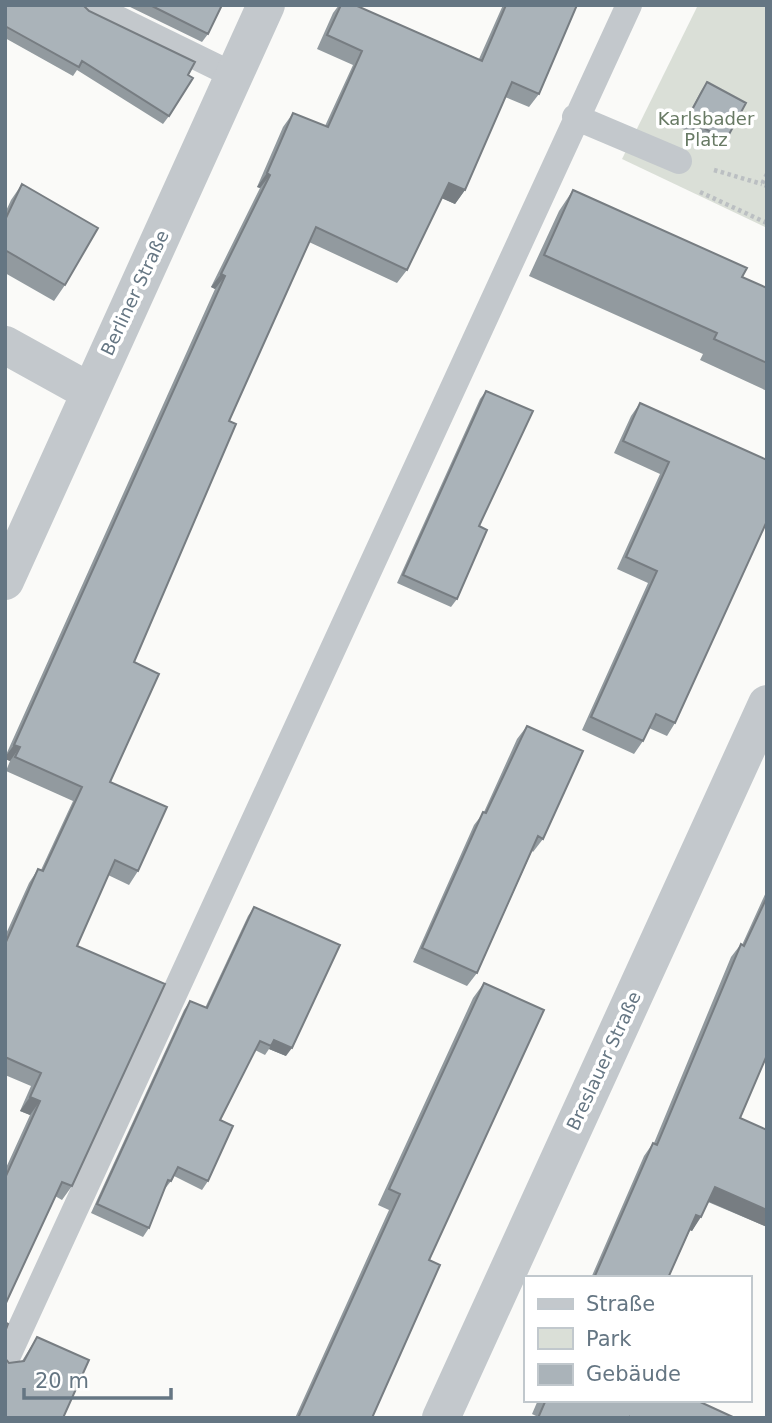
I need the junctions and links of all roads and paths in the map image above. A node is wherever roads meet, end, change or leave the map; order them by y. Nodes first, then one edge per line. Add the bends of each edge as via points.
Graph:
1 (90, 5) edge
2 (266, 5) edge
3 (629, 5) edge
4 (234, 76) junction
5 (575, 117) junction
6 (679, 161) joint
7 (767, 174) edge
8 (764, 185) edge
9 (5, 345) edge
10 (90, 392) junction
11 (5, 581) edge
12 (767, 704) edge
13 (5, 1362) edge
14 (441, 1418) edge

1 - 4 lane
2 - 4 street, Berliner Straße
3 - 5 lane
4 - 10 street, Berliner Straße
5 - 6 lane
5 - 13 lane
6 - 8 path
7 - 8 path
9 - 10 street
10 - 11 street, Berliner Straße
12 - 14 street, Breslauer Straße

